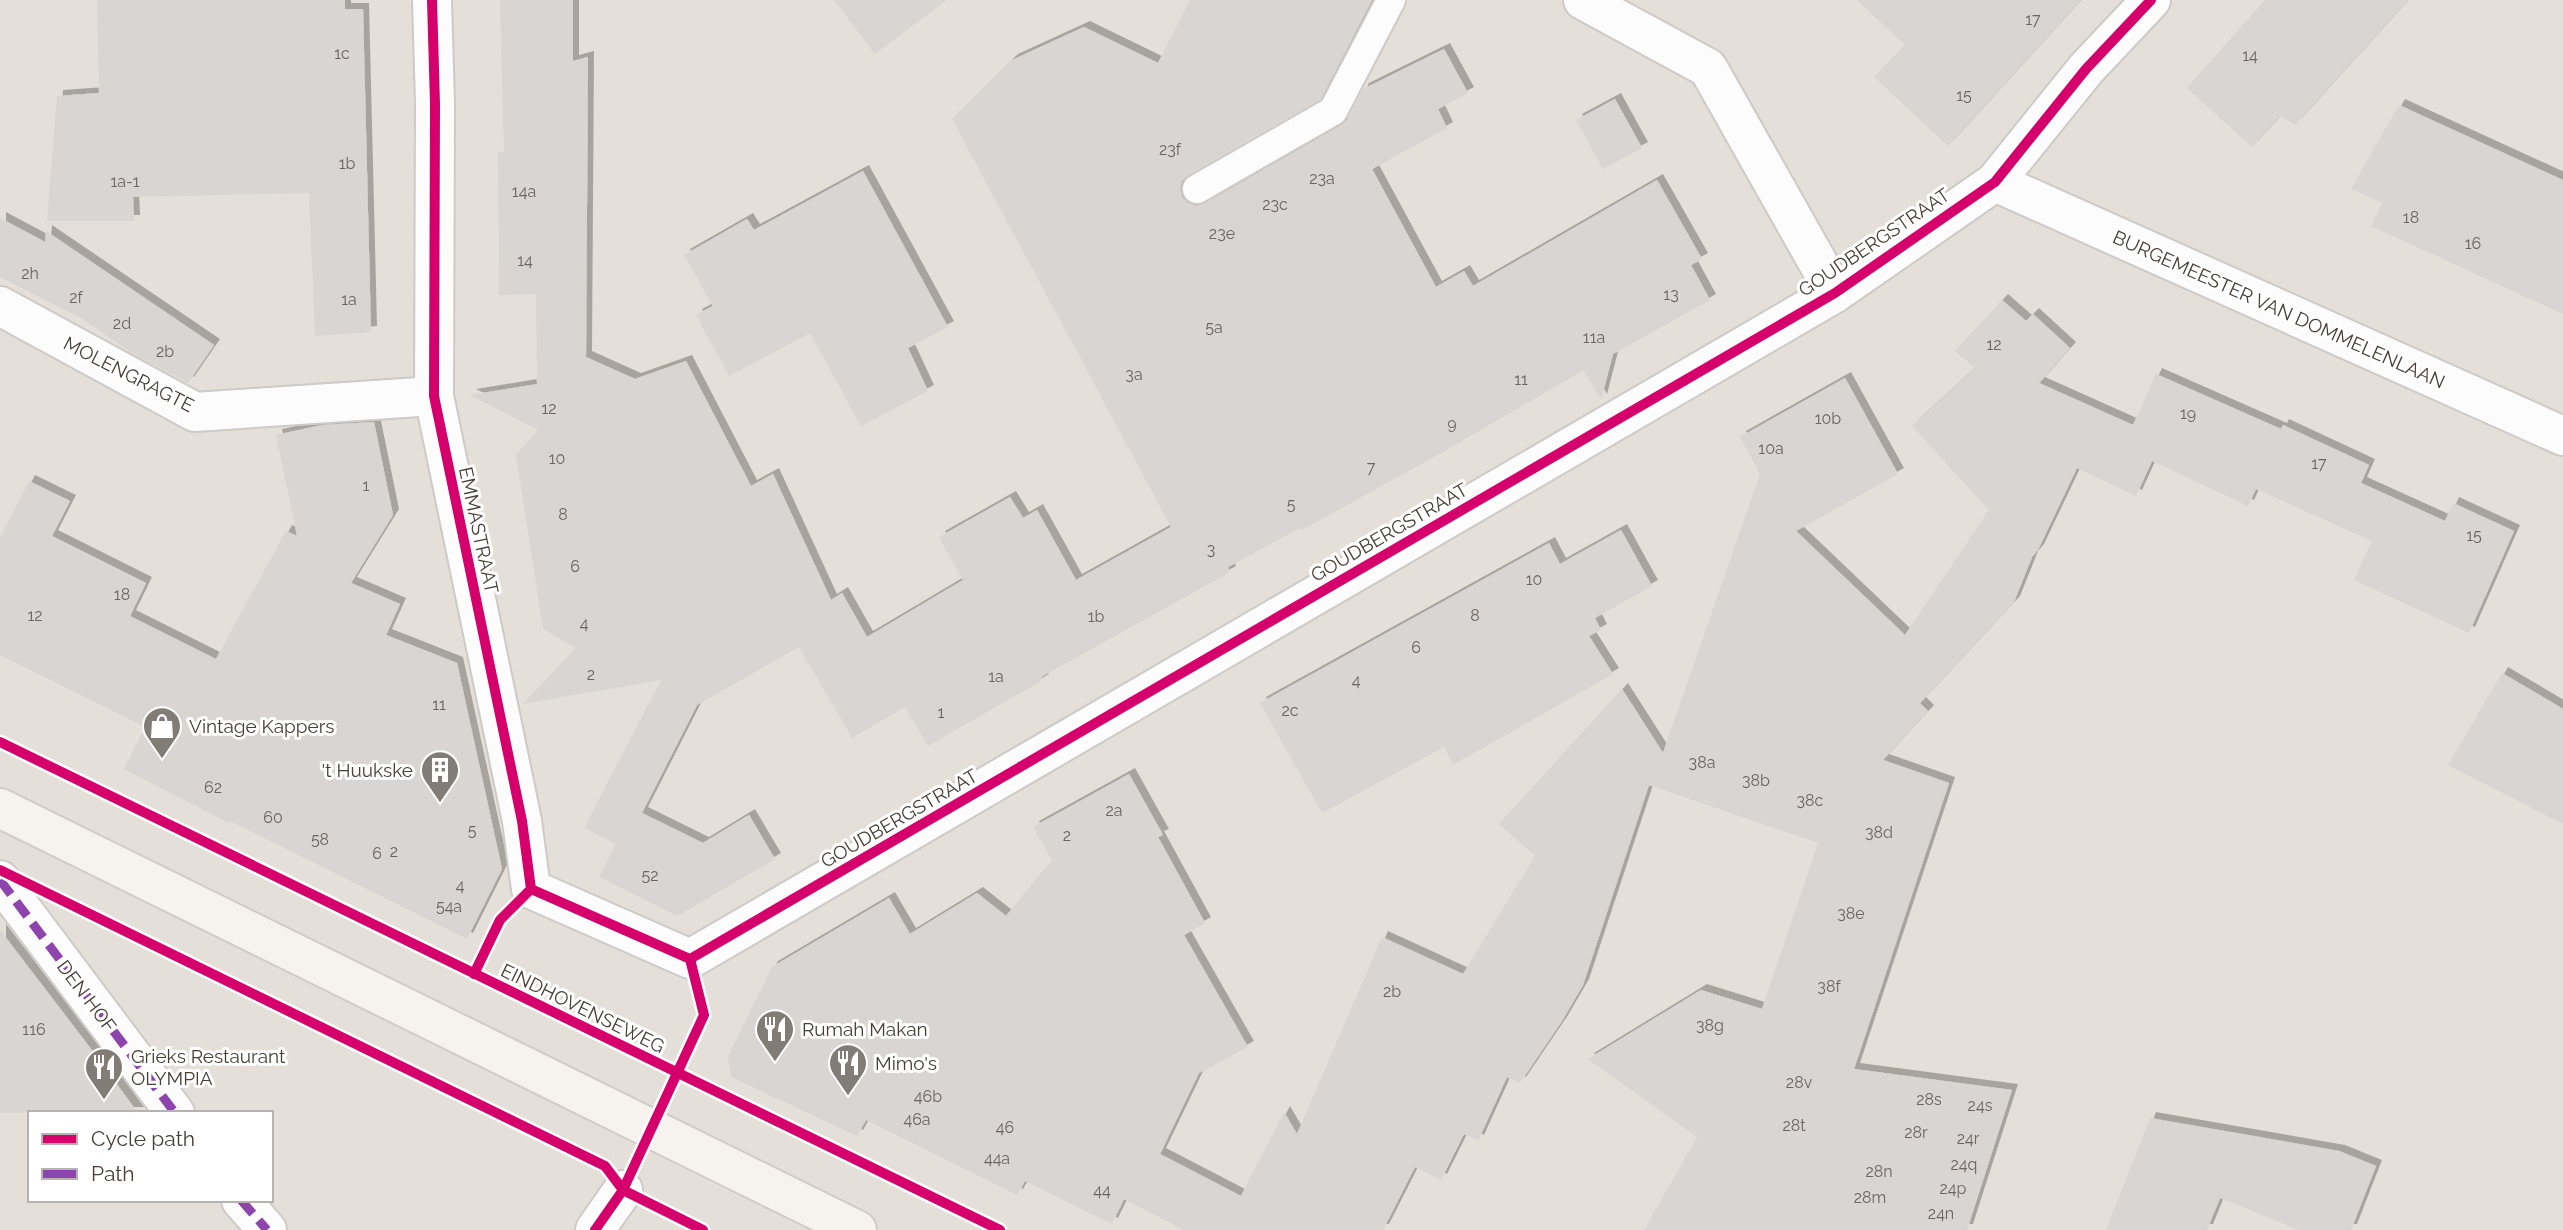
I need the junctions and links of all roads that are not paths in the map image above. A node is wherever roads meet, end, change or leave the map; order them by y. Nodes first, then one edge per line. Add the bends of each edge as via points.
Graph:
1 (432, 0) edge
2 (1391, 0) edge
3 (1583, 0) edge
4 (2151, 0) edge
5 (1994, 182) junction
6 (1197, 189) dead end
7 (1835, 293) junction
8 (0, 306) edge
9 (434, 396) junction
10 (2563, 436) edge
11 (0, 808) edge
12 (0, 880) edge
13 (690, 959) joint
14 (173, 1111) edge
15 (623, 1190) dead end
16 (243, 1202) edge
17 (267, 1230) edge
18 (595, 1230) edge
19 (857, 1230) edge

1 - 9 street, EMMASTRAAT
2 - 6 lane via 1333,111
3 - 7 street via 1708,68
4 - 5 street, GOUDBERGSTRAAT via 2086,69
5 - 7 street, GOUDBERGSTRAAT
5 - 10 street, BURGEMEESTER VAN DOMMELENLAAN
7 - 13 street, GOUDBERGSTRAAT
8 - 9 street, MOLENGRAGTE via 195,412
9 - 13 street, EMMASTRAAT via 522,821 531,889
11 - 19 main road
12 - 14 street, DEN HOF
15 - 18 street
16 - 17 street

